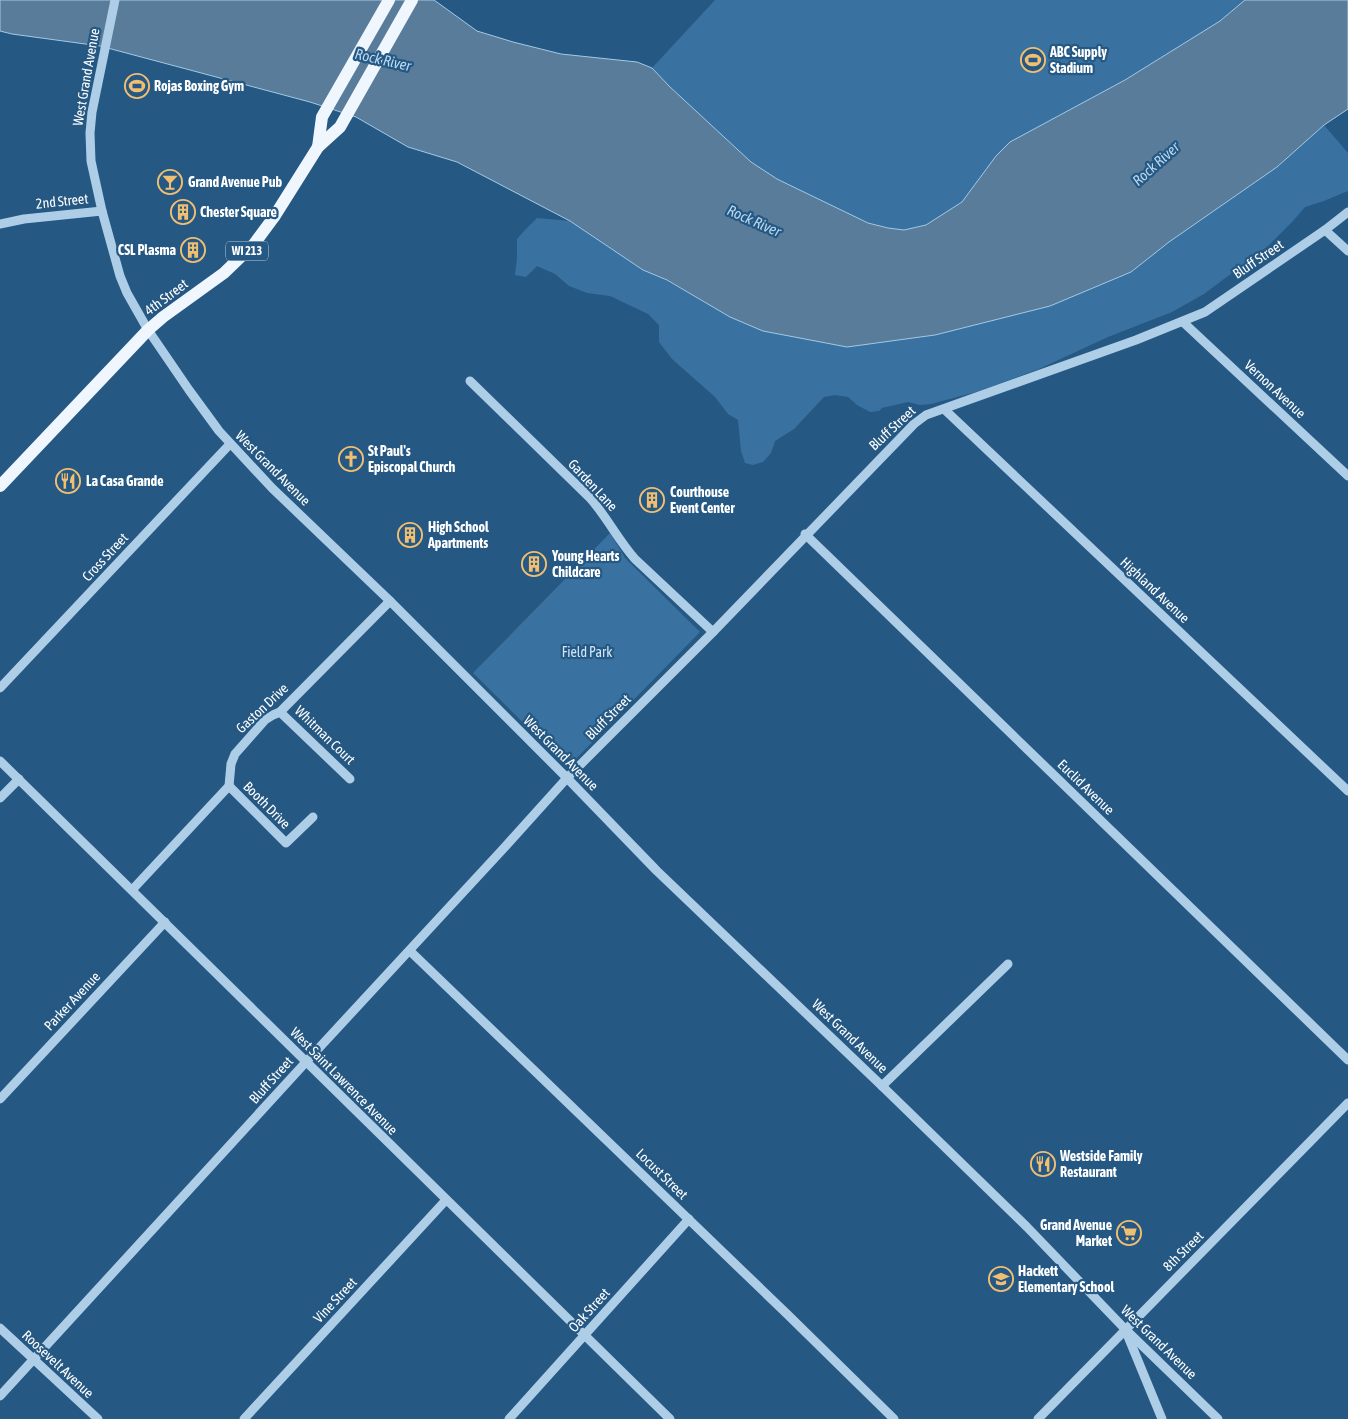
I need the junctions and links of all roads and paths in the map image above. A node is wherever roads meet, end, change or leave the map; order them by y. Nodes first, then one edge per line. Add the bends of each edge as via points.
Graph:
1 (115, 0) edge
2 (389, 0) edge
3 (412, 0) edge
4 (318, 147) junction
5 (102, 211) junction
6 (1348, 212) edge
7 (0, 224) edge
8 (1325, 230) junction
9 (1348, 251) edge
10 (1183, 322) junction
11 (148, 330) junction
12 (470, 381) dead end
13 (944, 409) junction
14 (230, 444) junction
15 (1348, 476) edge
16 (0, 486) edge
17 (805, 534) junction
18 (390, 601) junction
19 (713, 632) junction
20 (0, 688) edge
21 (280, 712) junction
22 (0, 762) edge
23 (567, 778) junction
24 (19, 779) junction
25 (350, 779) dead end
26 (229, 786) junction
27 (1348, 791) edge
28 (0, 798) edge
29 (312, 817) dead end
30 (132, 890) junction
31 (165, 922) junction
32 (410, 951) junction
33 (1008, 964) dead end
34 (1348, 1060) edge
35 (306, 1062) junction
36 (882, 1086) junction
37 (0, 1099) edge
38 (1348, 1103) edge
39 (446, 1200) junction
40 (689, 1219) junction
41 (0, 1328) edge
42 (1125, 1329) junction
43 (586, 1335) junction
44 (34, 1360) junction
45 (0, 1396) edge
46 (98, 1419) edge
47 (244, 1419) edge
48 (509, 1419) edge
49 (670, 1419) edge
50 (894, 1419) edge
51 (1038, 1419) edge
52 (1162, 1419) edge
53 (1218, 1419) edge

1 - 5 street, West Grand Avenue via 90,133 91,161
2 - 4 main road, WI 213 via 322,117
3 - 4 main road, 4th Street / WI 213 via 340,127
4 - 11 main road, 4th Street / WI 213 via 249,250 224,273
5 - 7 street, 2nd Street
5 - 11 street, West Grand Avenue via 120,276
6 - 8 street, Bluff Street
8 - 9 street
8 - 10 street, Bluff Street via 1205,312
10 - 13 street, Bluff Street
10 - 15 street, Vernon Avenue
11 - 14 street, West Grand Avenue
11 - 16 main road, 4th Street / WI 213
12 - 19 street, Garden Lane via 603,512 635,559
13 - 17 street, Bluff Street via 914,424
13 - 27 street, Highland Avenue
14 - 18 street, West Grand Avenue
14 - 20 street, Cross Street
17 - 19 street, Bluff Street
17 - 34 street, Euclid Avenue
18 - 21 street, Gaston Drive
18 - 23 street, West Grand Avenue
19 - 23 street, Bluff Street
21 - 25 street, Whitman Court
21 - 26 street, Gaston Drive via 265,720 232,758
22 - 24 street, West Saint Lawrence Avenue
23 - 32 street, Bluff Street
23 - 36 street, West Grand Avenue via 657,870
24 - 28 street
24 - 30 street, West Saint Lawrence Avenue
26 - 29 street, Booth Drive via 286,843
26 - 30 street
30 - 31 street, West Saint Lawrence Avenue
31 - 35 street, West Saint Lawrence Avenue
31 - 37 street, Parker Avenue
32 - 35 street, Bluff Street
32 - 40 street, Locust Street
33 - 36 street
35 - 39 street, West Saint Lawrence Avenue
35 - 44 street, Bluff Street
36 - 42 street, West Grand Avenue via 1027,1227
38 - 42 street, 8th Street
39 - 43 street, West Saint Lawrence Avenue
39 - 47 street, Vine Street
40 - 43 street, Oak Street
40 - 50 street, Locust Street
41 - 44 street, Roosevelt Avenue
42 - 51 street, 8th Street
42 - 52 street
42 - 53 street, West Grand Avenue
43 - 48 street, Oak Street
43 - 49 street, West Saint Lawrence Avenue
44 - 45 street, Bluff Street
44 - 46 street, Roosevelt Avenue

